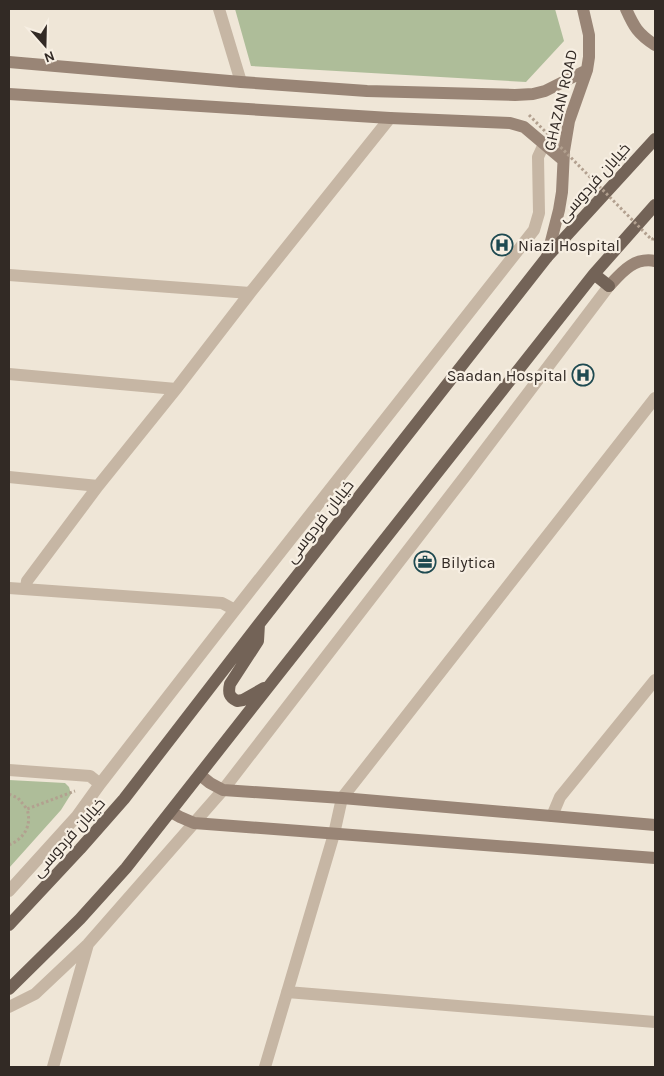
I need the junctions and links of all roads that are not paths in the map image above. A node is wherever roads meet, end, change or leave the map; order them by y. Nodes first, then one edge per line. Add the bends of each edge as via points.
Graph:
1 (219, 9) edge
2 (582, 9) edge
3 (626, 9) edge
4 (655, 44) edge
5 (9, 62) edge
6 (587, 70) junction
7 (241, 82) junction
8 (9, 94) edge
9 (390, 118) junction
10 (655, 138) edge
11 (544, 144) junction
12 (563, 160) junction
13 (655, 204) edge
14 (547, 257) junction
15 (655, 261) edge
16 (594, 274) junction
17 (9, 275) edge
18 (608, 286) junction
19 (250, 292) junction
20 (9, 374) edge
21 (176, 389) junction
22 (655, 398) edge
23 (9, 477) edge
24 (98, 486) junction
25 (9, 588) edge
26 (26, 589) junction
27 (235, 610) junction
28 (259, 624) junction
29 (655, 680) edge
30 (269, 686) junction
31 (9, 770) edge
32 (200, 775) junction
33 (100, 784) junction
34 (223, 790) junction
35 (342, 798) junction
36 (171, 812) junction
37 (552, 816) junction
38 (194, 823) junction
39 (655, 825) edge
40 (334, 834) junction
41 (655, 858) edge
42 (9, 891) edge
43 (9, 925) edge
44 (88, 944) junction
45 (9, 989) edge
46 (287, 992) junction
47 (9, 1007) edge
48 (655, 1022) edge
49 (52, 1067) edge
50 (265, 1067) edge

1 - 7 street
2 - 6 street, GHAZAN ROAD via 589,35
3 - 4 street via 634,26
5 - 7 street
6 - 7 street via 545,91 515,95 367,91
6 - 12 street, GHAZAN ROAD via 570,121
8 - 9 street
9 - 11 street via 510,123 524,127
9 - 19 street
10 - 14 main road, خیابان فردوسی
11 - 12 street
11 - 27 street via 538,157 539,213 534,230
12 - 14 street, GHAZAN ROAD via 562,192
13 - 16 main road
14 - 28 main road, خیابان فردوسی
15 - 18 street via 631,265
16 - 18 main road
16 - 30 main road
17 - 19 street
18 - 34 street
19 - 21 street
20 - 21 street
21 - 24 street
22 - 35 street
23 - 24 street
24 - 26 street via 27,581
25 - 26 street
26 - 27 street via 222,604
27 - 33 street
28 - 30 main road via 258,641 228,691 237,701
28 - 43 main road, خیابان فردوسی via 124,799
29 - 37 street via 560,797
30 - 32 main road
31 - 33 street via 90,776
32 - 34 street
32 - 36 main road
33 - 42 street via 77,816
34 - 35 street
34 - 38 street
35 - 37 street
35 - 40 street
36 - 38 street
36 - 45 main road via 80,919
37 - 39 street
38 - 40 street
38 - 44 street
40 - 41 street
40 - 46 street
44 - 47 street via 35,994
44 - 49 street
46 - 48 street
46 - 50 street

